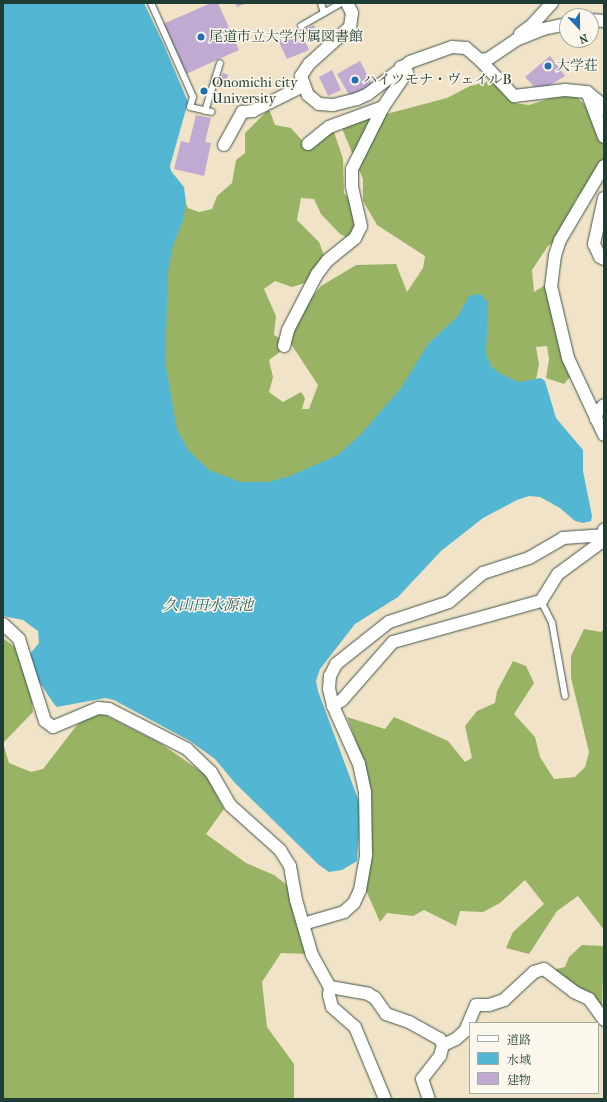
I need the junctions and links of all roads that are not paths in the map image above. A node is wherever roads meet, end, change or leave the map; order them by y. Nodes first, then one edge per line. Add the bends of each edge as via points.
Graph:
1 (151, 3) edge
2 (321, 3) edge
3 (341, 3) edge
4 (347, 3) edge
5 (552, 3) edge
6 (324, 13) junction
7 (301, 26) dead end
8 (559, 26) edge
9 (516, 40) junction
10 (480, 60) junction
11 (220, 62) dead end
12 (401, 67) junction
13 (303, 86) junction
14 (587, 92) junction
15 (383, 107) junction
16 (604, 110) edge
17 (604, 137) edge
18 (308, 144) dead end
19 (224, 145) dead end
20 (604, 166) edge
21 (604, 198) edge
22 (604, 258) edge
23 (284, 346) dead end
24 (604, 405) edge
25 (596, 419) junction
26 (604, 435) edge
27 (603, 534) edge
28 (541, 601) junction
29 (3, 624) edge
30 (565, 696) dead end
31 (333, 706) junction
32 (303, 924) junction
33 (330, 987) junction
34 (604, 1020) edge
35 (442, 1045) junction
36 (385, 1099) edge
37 (429, 1099) edge

1 - 11 lane via 193,96 190,107 208,111
2 - 6 lane
3 - 6 lane
4 - 13 street via 352,13 350,28 304,71 301,80
5 - 9 street
6 - 7 lane
8 - 9 street
9 - 10 street via 488,59
10 - 12 street via 466,48 457,46
10 - 14 street via 514,96 565,90
12 - 13 street via 368,94 333,105 319,104 308,95
12 - 15 street via 407,72
13 - 19 street via 253,111 242,112
14 - 16 street
14 - 17 street
15 - 18 street via 329,127
15 - 23 street via 352,169 352,187 361,226 355,238 328,260 317,274 288,330
20 - 25 street via 560,240 555,255 551,286 568,358
21 - 22 street via 594,244 600,257
24 - 25 street via 597,412
25 - 26 street
27 - 28 street via 600,543 558,574
27 - 31 street via 563,538 529,558 483,573 449,602 389,622 336,664 330,676 329,688
28 - 30 lane via 552,623
28 - 31 street via 393,642 342,700
29 - 32 street via 19,639 45,721 53,727 98,708 109,709 197,756 211,772 231,806 280,850 290,866
31 - 32 street via 359,764 365,792 366,855 360,890 354,903 344,912
32 - 33 street via 315,961
33 - 35 street via 368,994 375,998 386,1014 409,1022 440,1040
33 - 36 street via 332,1007 355,1027
34 - 35 street via 588,999 574,992 544,969 534,972 504,1000 476,1006 465,1031 456,1040
35 - 37 street via 440,1056 422,1079

